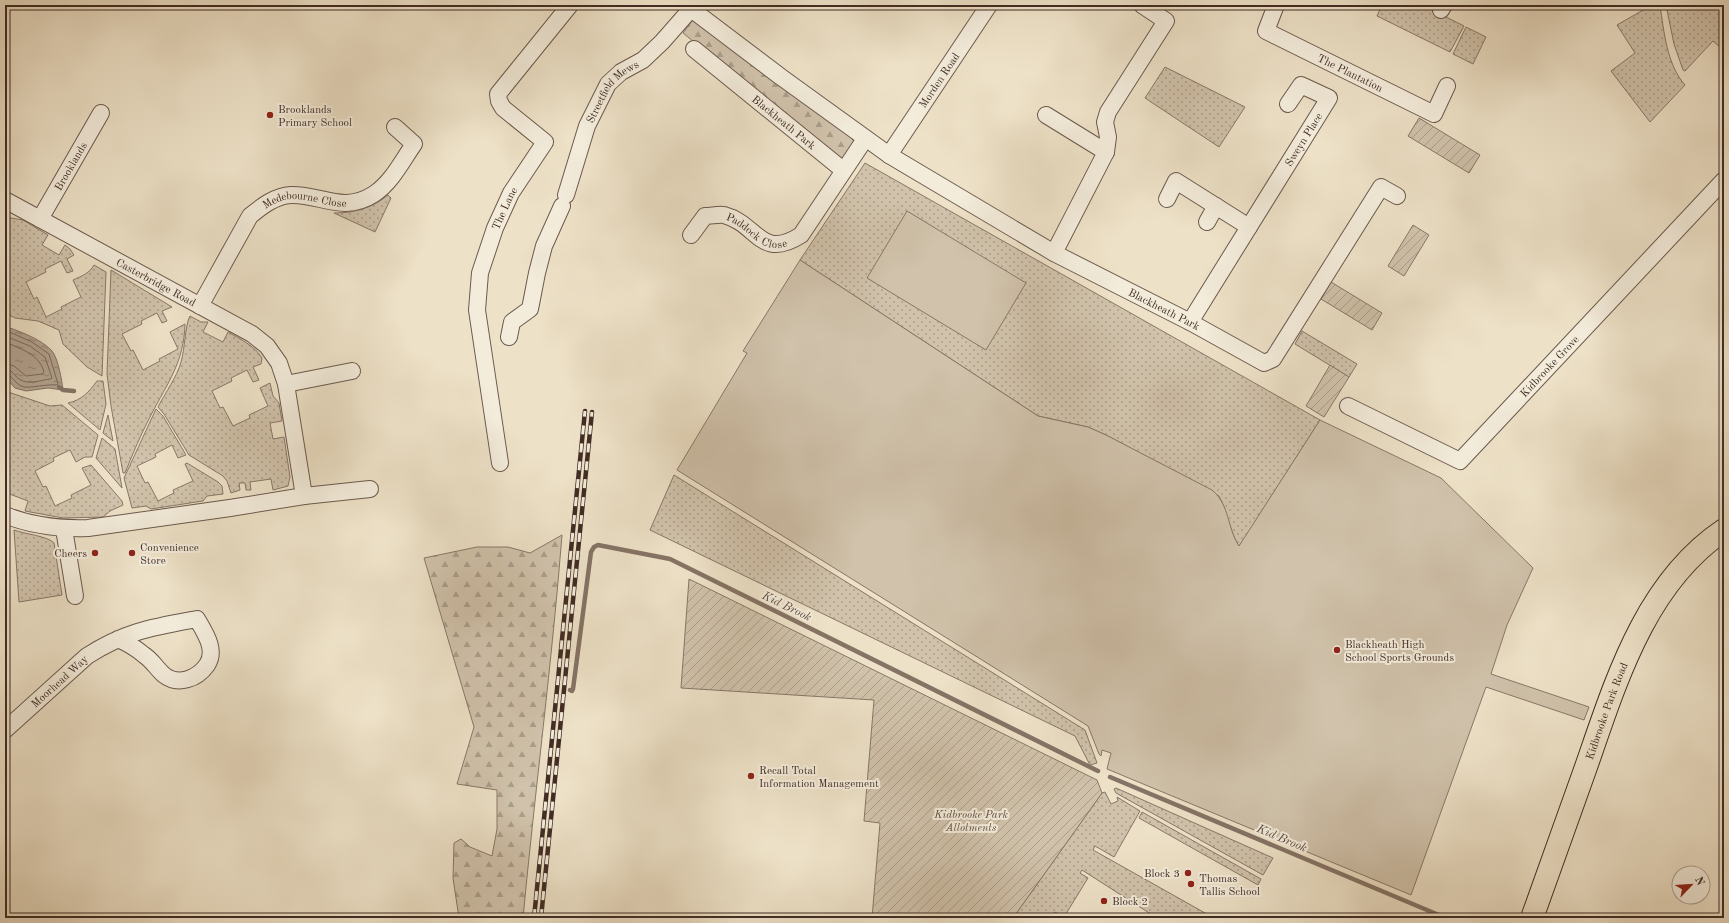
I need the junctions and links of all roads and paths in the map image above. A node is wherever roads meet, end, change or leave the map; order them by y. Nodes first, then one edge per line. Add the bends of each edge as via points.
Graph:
1 (570, 5) edge
2 (989, 5) edge
3 (1142, 5) edge
4 (1276, 5) edge
5 (689, 7) edge
6 (694, 49) dead end
7 (1447, 86) dead end
8 (1288, 104) dead end
9 (101, 113) dead end
10 (1046, 115) dead end
11 (395, 127) dead end
12 (865, 138) junction
13 (1106, 152) junction
14 (889, 155) junction
15 (843, 170) junction
16 (1724, 180) edge
17 (1397, 196) dead end
18 (1167, 198) dead end
19 (5, 200) edge
20 (1216, 206) junction
21 (40, 219) junction
22 (1207, 222) dead end
23 (1249, 227) junction
24 (691, 235) dead end
25 (1054, 253) junction
26 (200, 306) junction
27 (1190, 322) junction
28 (509, 337) dead end
29 (352, 370) dead end
30 (286, 384) junction
31 (1348, 406) dead end
32 (500, 463) dead end
33 (370, 489) dead end
34 (304, 496) junction
35 (5, 515) edge
36 (64, 529) junction
37 (1724, 530) edge
38 (75, 596) dead end
39 (118, 639) junction
40 (5, 730) edge
41 (1532, 918) edge

1 - 32 street, The Lane via 498,94 503,108 545,142 512,193 495,228 480,273 477,310
2 - 14 street, Morden Road
3 - 13 street via 1166,20 1108,112 1105,122 1108,137
4 - 7 street, The Plantation via 1266,31 1434,114
5 - 12 street, Blackheath Park
5 - 28 street, Streetfield Mews via 657,46 608,84 587,126 564,201 544,246 530,310 512,322
6 - 15 street, Blackheath Park
8 - 23 street, Sweyn Place via 1301,85 1329,98
9 - 21 street, Brooklands
10 - 13 street
11 - 26 street, Medebourne Close via 414,144 387,183 374,194 344,204 290,195 263,205 250,216
12 - 14 street, Blackheath Park
12 - 15 street
13 - 25 street
14 - 25 street, Blackheath Park
15 - 24 street, Paddock Close via 801,235 789,243 775,245 762,240 738,221 723,214 706,216
16 - 31 street, Kidbrooke Grove via 1460,461
17 - 27 street, Blackheath Park via 1381,187 1273,359 1264,363
18 - 20 street via 1176,181
19 - 21 street, Casterbridge Road
20 - 22 street
20 - 23 street
21 - 26 street, Casterbridge Road
23 - 27 street, Sweyn Place
25 - 27 street, Blackheath Park
26 - 30 street, Casterbridge Road via 252,334 267,346 279,363
29 - 30 street
30 - 34 street, Casterbridge Road
33 - 34 street
34 - 36 street via 109,526
35 - 36 street via 29,523
36 - 38 street
37 - 41 main road, Kidbrooke Park Road via 1689,559 1671,581 1655,603 1635,640 1613,689
39 - 39 street, Moorhead Way via 150,627 197,619 208,640 211,653 203,670 195,677 174,680 164,675 145,655
39 - 40 street, Moorhead Way via 87,656

